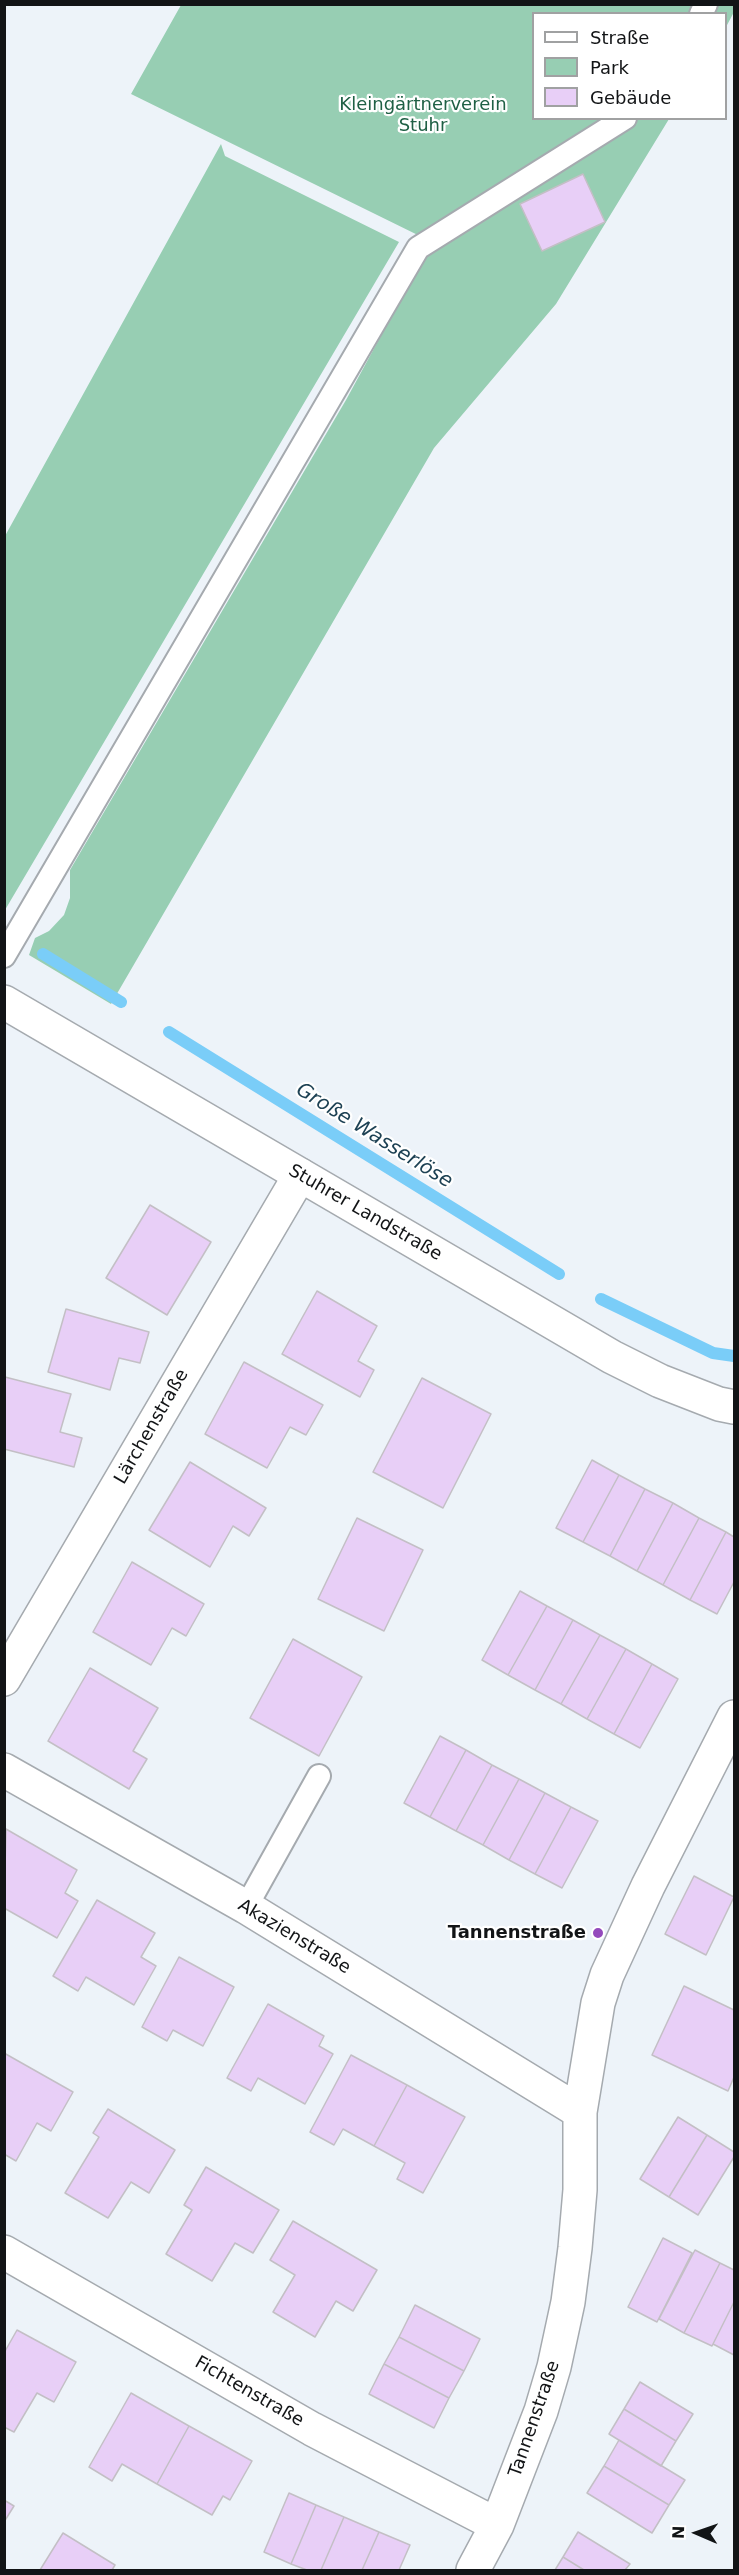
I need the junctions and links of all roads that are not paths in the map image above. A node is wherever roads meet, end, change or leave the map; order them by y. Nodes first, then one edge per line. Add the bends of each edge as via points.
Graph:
1 (622, 120) edge
2 (4, 956) edge
3 (4, 1002) edge
4 (300, 1175) junction
5 (735, 1407) edge
6 (4, 1680) edge
7 (735, 1717) edge
8 (4, 1770) edge
9 (319, 1776) dead end
10 (246, 1907) junction
11 (580, 2112) junction
12 (4, 2252) edge
13 (497, 2525) junction
14 (473, 2571) edge

1 - 2 lane via 418,248
3 - 4 street, Stuhrer Landstraße
4 - 5 street, Stuhrer Landstraße via 612,1357 660,1381
4 - 6 street, Lärchenstraße
7 - 11 street, Tannenstraße via 607,1975 598,2003
8 - 10 street, Akazienstraße
9 - 10 lane
10 - 11 street, Akazienstraße
11 - 13 street, Tannenstraße via 580,2190 568,2302 542,2411
12 - 13 street, Fichtenstraße via 312,2429
13 - 14 street, Tannenstraße

